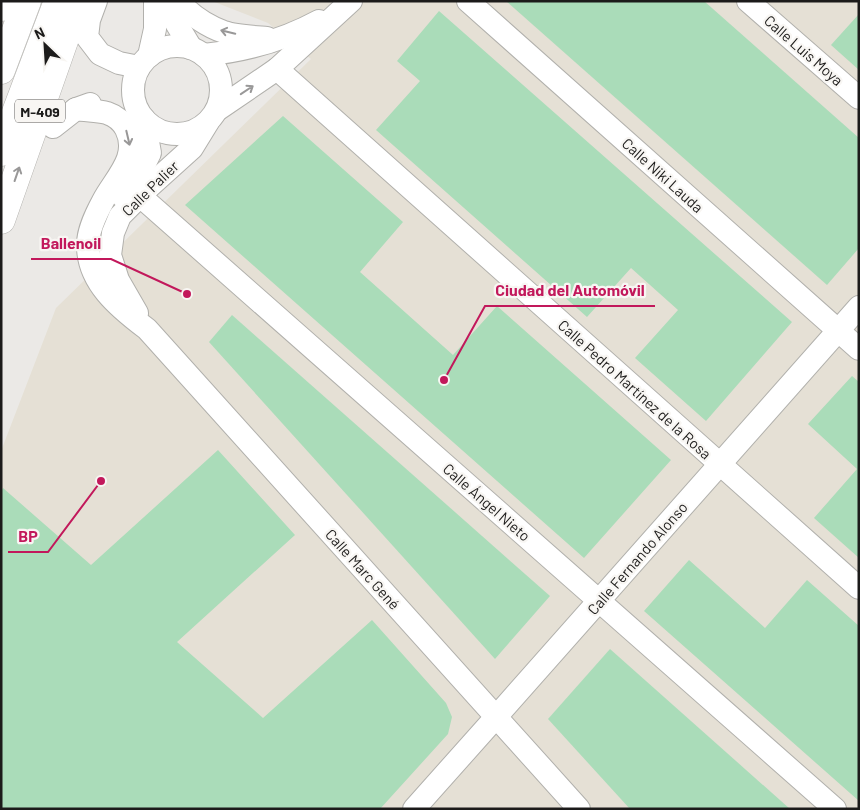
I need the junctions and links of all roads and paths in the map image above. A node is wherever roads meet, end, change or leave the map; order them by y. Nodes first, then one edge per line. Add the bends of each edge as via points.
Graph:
1 (3, 1) edge
2 (27, 1) edge
3 (58, 1) edge
4 (78, 1) edge
5 (96, 1) edge
6 (155, 1) edge
7 (163, 1) edge
8 (178, 1) edge
9 (468, 1) edge
10 (748, 1) edge
11 (349, 4) edge
12 (1, 6) edge
13 (276, 40) junction
14 (198, 51) junction
15 (144, 61) junction
16 (277, 69) junction
17 (1, 70) edge
18 (859, 98) edge
19 (76, 110) junction
20 (140, 113) junction
21 (212, 116) junction
22 (53, 128) dead end
23 (1, 152) edge
24 (139, 196) junction
25 (1, 220) edge
26 (114, 300) junction
27 (859, 307) edge
28 (146, 329) junction
29 (838, 331) junction
30 (859, 349) edge
31 (719, 465) junction
32 (859, 588) edge
33 (599, 602) junction
34 (496, 717) junction
35 (414, 809) edge
36 (580, 809) edge
37 (835, 809) edge

1 - 12 highway
2 - 17 highway
3 - 23 highway, M-409
25 -> 4 highway, M-409
5 - 15 street via 87,38 100,54 119,63
6 - 15 street via 155,29
7 - 14 street
13 -> 8 street via 224,33 187,11
9 - 29 street, Calle Niki Lauda
10 - 18 street, Calle Luis Moya
11 - 13 street, Calle Palier via 301,31
11 - 16 street, Calle Palier
13 - 14 street, Calle Palier via 244,49
14 - 15 street via 176,46 161,49
14 - 21 street via 214,66 220,80 221,95
15 - 20 street via 134,80 133,94
21 -> 16 street, Calle Palier
16 - 31 street, Calle Pedro Martínez de la Rosa
19 - 20 street via 96,102 110,101
19 - 22 street
19 -> 26 street, Calle Palier via 107,113 122,120 130,137 130,151 124,168 103,200 88,244 90,264 100,286
20 - 21 street via 154,128 181,134 195,130
20 - 26 street, Calle Palier via 150,153 105,228 102,258
21 - 24 street, Calle Palier via 192,148
24 - 28 street, Calle Palier via 120,216 110,255 118,280
24 - 33 street, Calle Ángel Nieto
26 - 28 street, Calle Palier
27 - 29 street, Calle Fernando Alonso
28 - 34 street, Calle Marc Gené
29 - 30 street, Calle Niki Lauda
29 - 31 street, Calle Fernando Alonso
31 - 32 street, Calle Pedro Martínez de la Rosa
31 - 33 street, Calle Fernando Alonso
33 - 34 street, Calle Fernando Alonso
33 - 37 street, Calle Ángel Nieto
34 - 35 street, Calle Fernando Alonso
34 - 36 street, Calle Marc Gené

